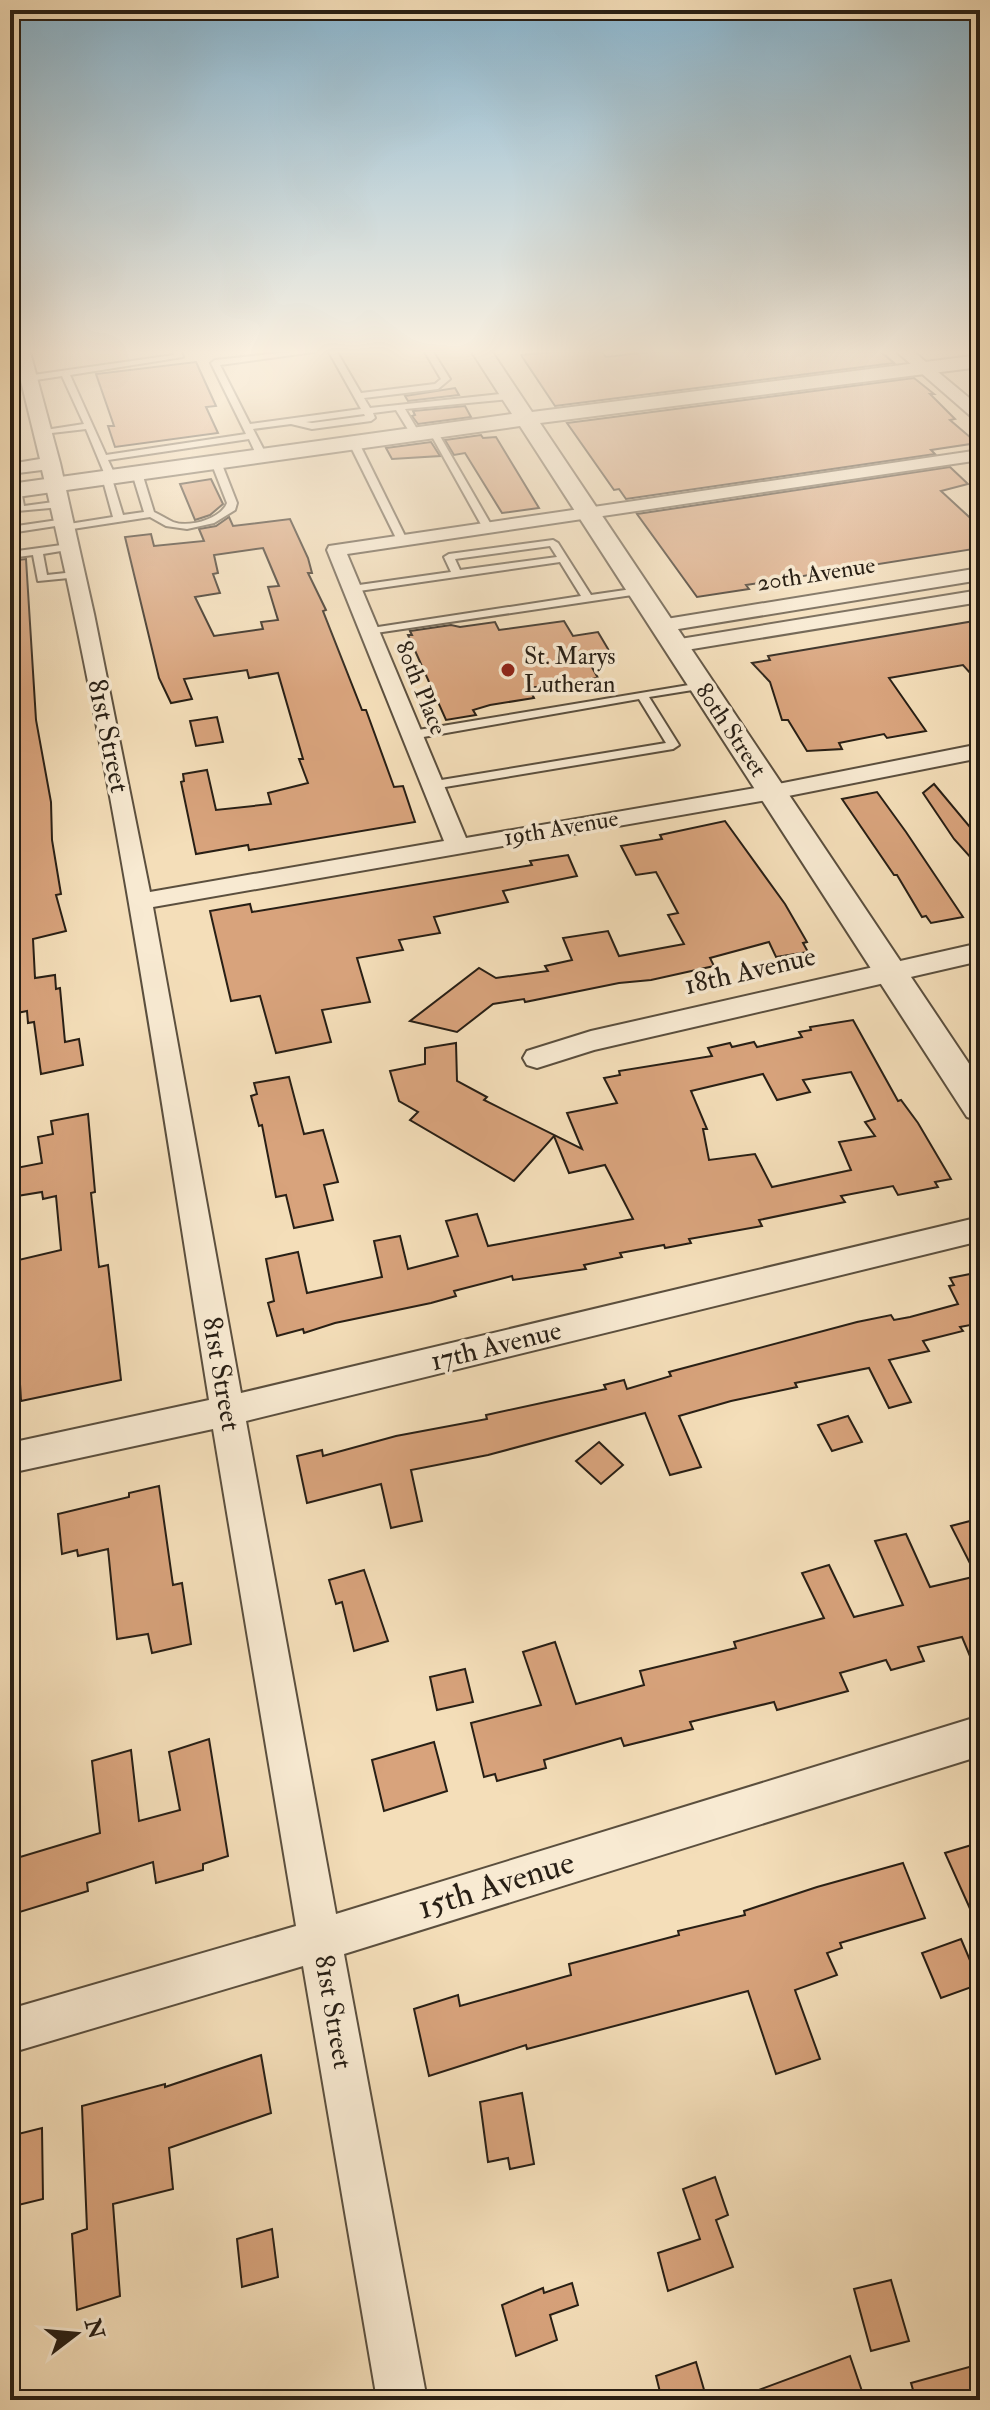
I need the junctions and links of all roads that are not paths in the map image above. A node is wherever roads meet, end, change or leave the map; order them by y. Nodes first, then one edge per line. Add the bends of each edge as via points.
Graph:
1 (48, 464) edge
2 (104, 464) edge
3 (121, 464) edge
4 (198, 464) edge
5 (217, 464) edge
6 (365, 464) edge
7 (445, 464) edge
8 (556, 464) edge
9 (917, 464) edge
10 (107, 471) junction
11 (137, 473) junction
12 (17, 504) edge
13 (150, 514) junction
14 (590, 514) junction
15 (119, 519) junction
16 (56, 521) junction
17 (488, 528) junction
18 (10, 530) edge
19 (402, 540) junction
20 (10, 555) edge
21 (562, 559) junction
22 (457, 574) junction
23 (980, 574) edge
24 (352, 589) junction
25 (639, 591) junction
26 (980, 596) edge
27 (588, 599) junction
28 (369, 631) junction
29 (667, 636) junction
30 (701, 686) junction
31 (642, 695) junction
32 (412, 735) junction
33 (980, 751) edge
34 (433, 785) junction
35 (773, 792) junction
36 (458, 846) junction
37 (142, 901) junction
38 (980, 952) edge
39 (889, 971) junction
40 (537, 1058) dead end
41 (980, 1108) edge
42 (980, 1229) edge
43 (227, 1411) junction
44 (10, 1458) edge
45 (980, 1736) edge
46 (320, 1940) junction
47 (10, 2031) edge
48 (402, 2400) edge

1 - 16 street, 81st Street
2 - 10 lane
3 - 10 lane
4 - 11 street
5 - 13 lane via 232,503 222,517 177,526
6 - 19 lane
7 - 17 lane
8 - 14 street, 80th Street
9 - 14 street
10 - 11 street
10 - 15 lane
10 - 16 street
11 - 13 lane
12 - 16 street
12 - 16 lane
12 - 18 lane
13 - 15 lane
14 - 17 street
14 - 25 street, 80th Street
15 - 16 lane
16 - 20 lane
16 - 37 street, 81st Street
17 - 19 street
19 - 24 street, 80th Place via 336,550
21 - 22 lane
21 - 22 lane via 553,543 449,557
21 - 27 lane
22 - 24 lane
23 - 29 street, 20th Avenue
24 - 28 street, 80th Place
25 - 27 lane
25 - 29 street, 80th Street
26 - 29 street, 20th Avenue
27 - 28 lane
28 - 32 street, 80th Place
29 - 30 street, 80th Street
30 - 31 lane
30 - 35 street, 80th Street
31 - 32 lane
31 - 34 lane via 673,745
32 - 34 street, 80th Place
33 - 35 street, 19th Avenue
34 - 36 street, 80th Place
35 - 36 street, 19th Avenue
35 - 39 street, 80th Street
36 - 37 street, 19th Avenue
37 - 43 street, 81st Street
38 - 39 street, 18th Avenue
39 - 40 street, 18th Avenue
39 - 41 street, 80th Street
42 - 43 street, 17th Avenue
43 - 44 street, 17th Avenue
43 - 46 street, 81st Street
45 - 46 street, 15th Avenue
46 - 47 street, 15th Avenue
46 - 48 street, 81st Street

